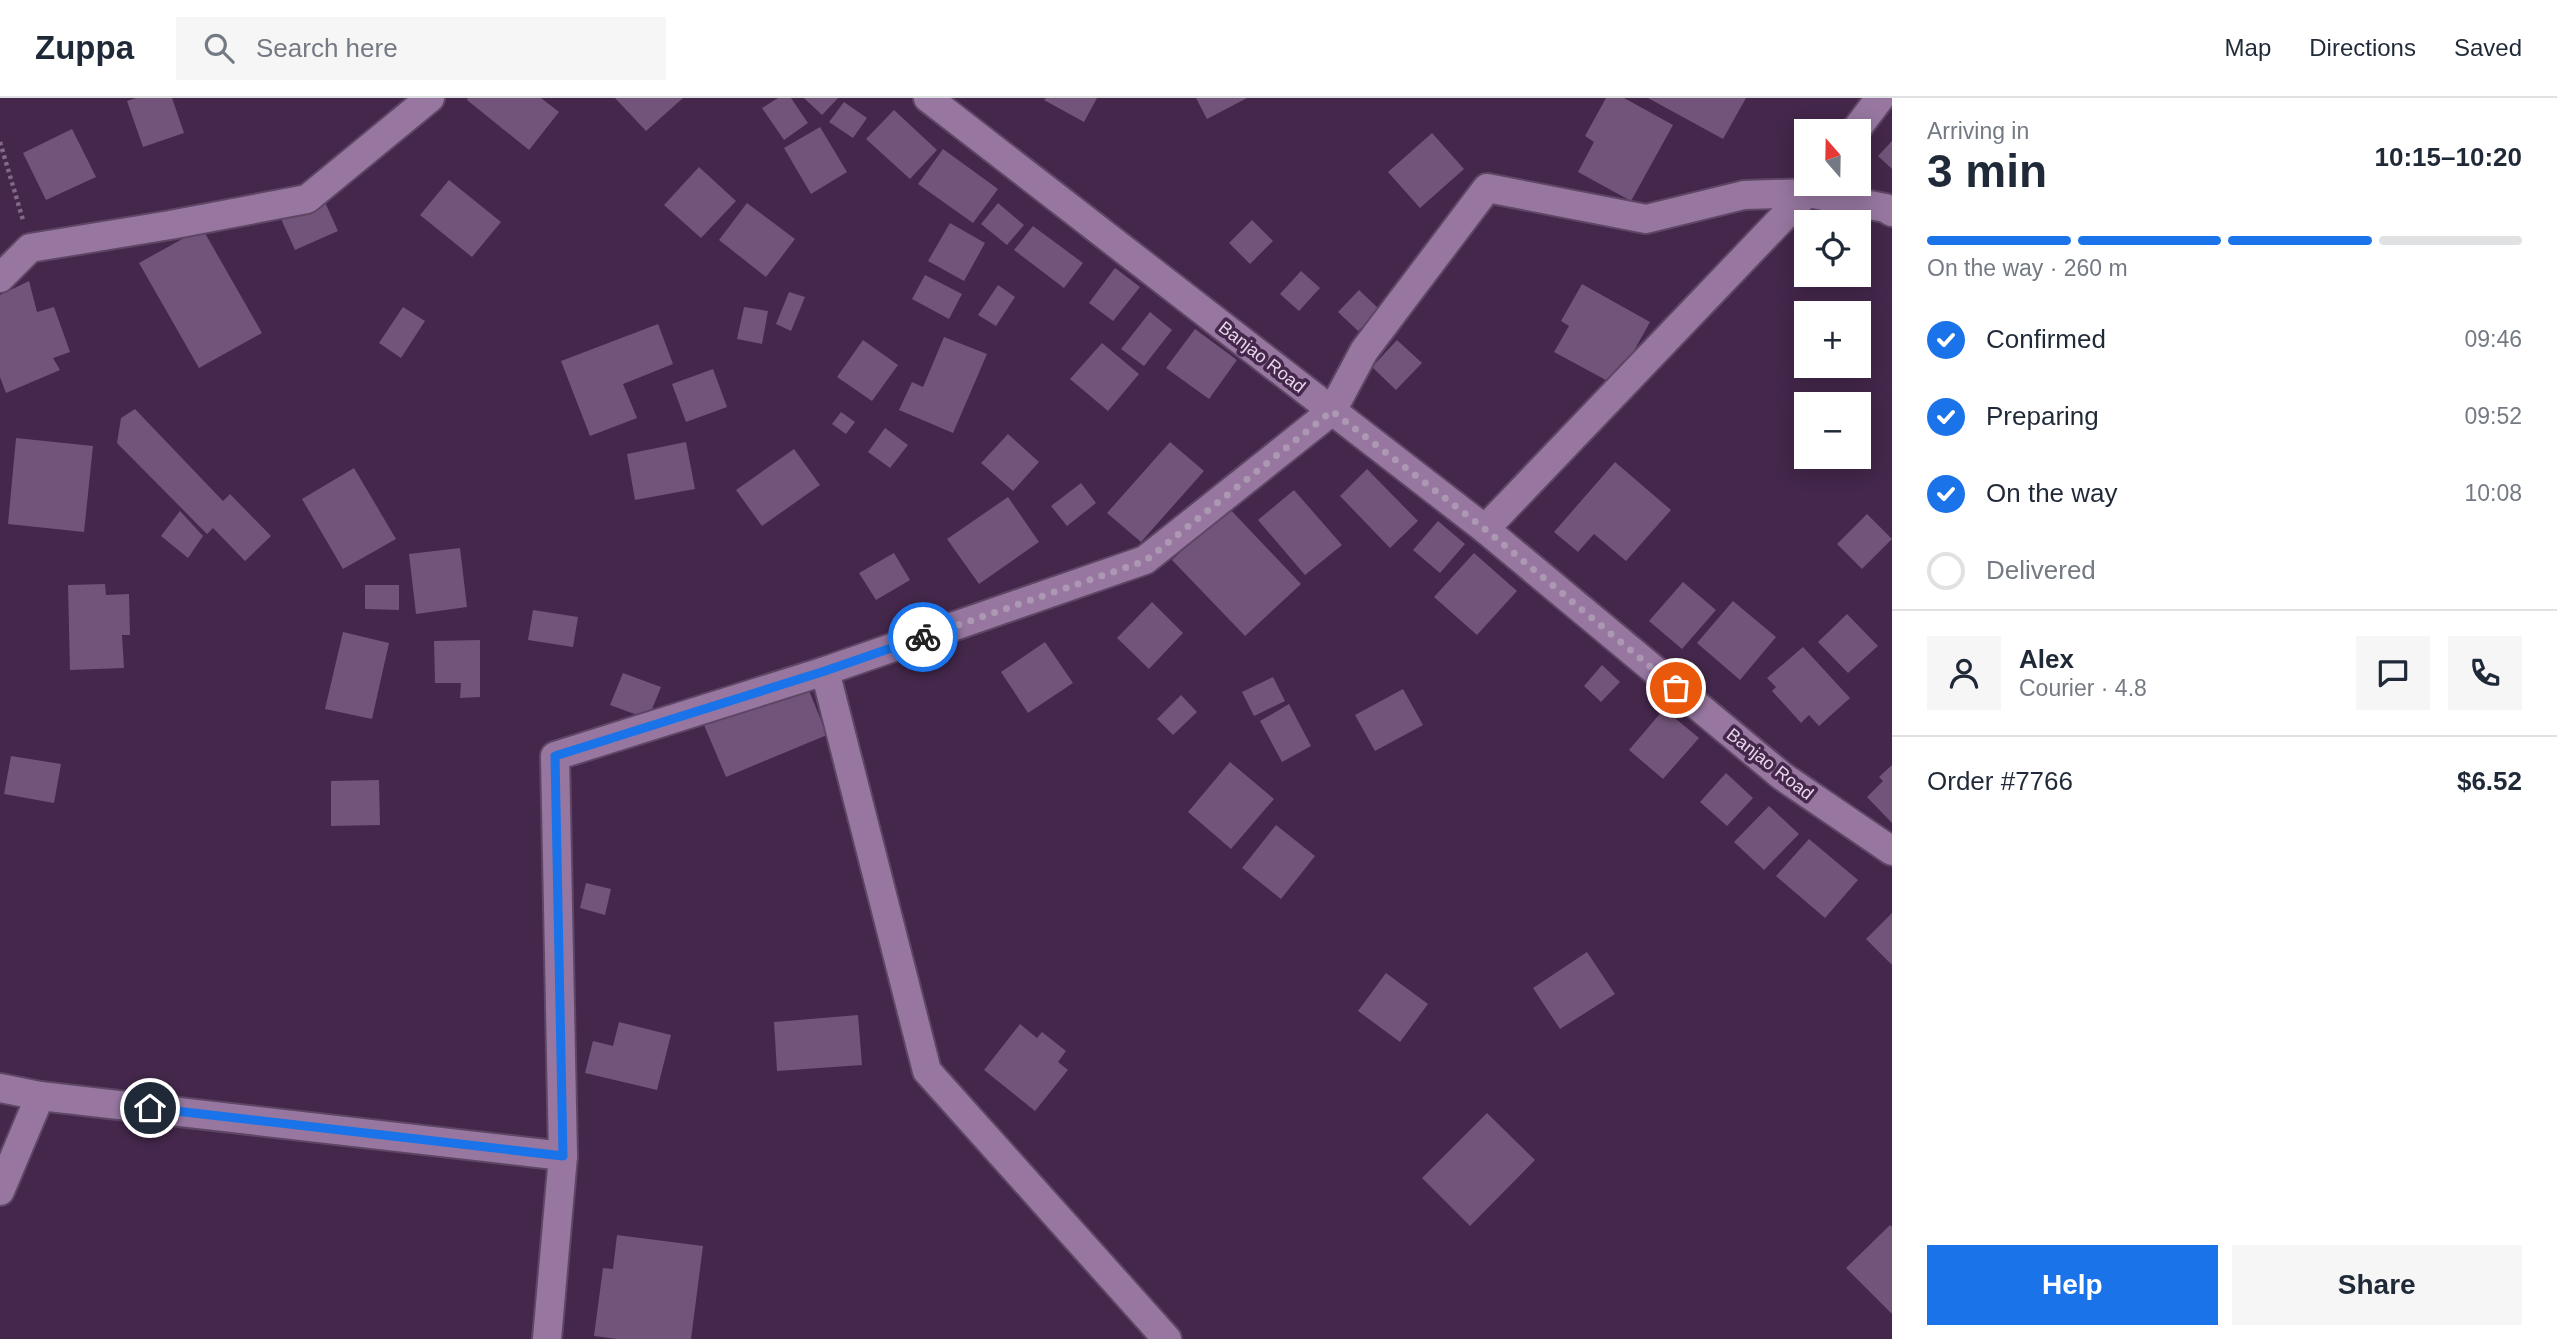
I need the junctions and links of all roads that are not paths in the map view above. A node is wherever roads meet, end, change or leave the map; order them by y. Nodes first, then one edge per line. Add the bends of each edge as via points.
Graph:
1 (430, 98) edge
2 (928, 98) edge
3 (1880, 98) edge
4 (1864, 119) edge
5 (1794, 190) edge
6 (1803, 196) edge
7 (1841, 196) edge
8 (1892, 212) edge
9 (0, 278) edge
10 (1332, 411) junction
11 (1485, 529) junction
12 (825, 671) junction
13 (1892, 851) edge
14 (0, 1088) edge
15 (40, 1096) junction
16 (563, 1156) junction
17 (0, 1191) edge
18 (547, 1339) edge
19 (1167, 1339) edge

1 - 9 street via 307,199 30,248
2 - 10 street, Banjao Road
3 - 4 street
5 - 10 street via 1744,195 1646,219 1487,188 1364,351
6 - 11 street
7 - 8 street
10 - 11 street, Banjao Road
10 - 12 street via 1145,561
11 - 13 street, Banjao Road via 1782,776
12 - 16 street via 555,756
12 - 19 street via 928,1071
14 - 15 street
15 - 16 street
15 - 17 street
16 - 18 street

